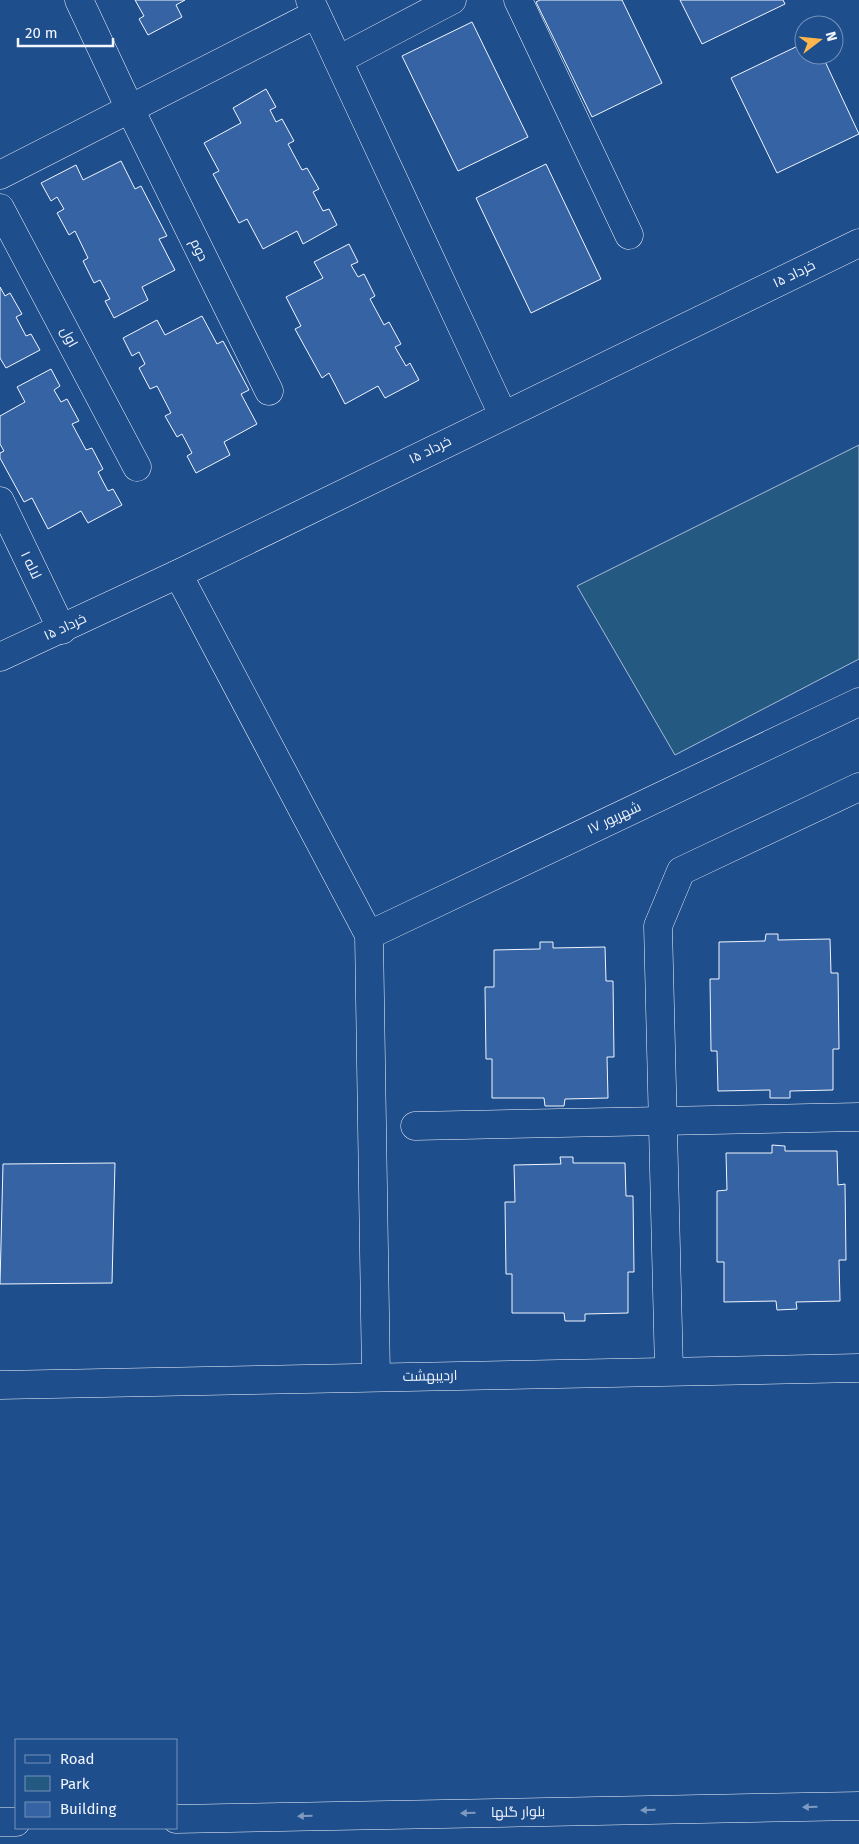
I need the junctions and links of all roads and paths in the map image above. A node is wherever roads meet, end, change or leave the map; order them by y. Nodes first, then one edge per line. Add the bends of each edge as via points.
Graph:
1 (79, 0) edge
2 (452, 0) edge
3 (518, 0) edge
4 (313, 7) edge
5 (338, 60) junction
6 (130, 109) junction
7 (0, 175) edge
8 (0, 208) edge
9 (629, 235) dead end
10 (859, 244) edge
11 (269, 391) dead end
12 (503, 414) junction
13 (137, 467) dead end
14 (0, 501) edge
15 (178, 574) junction
16 (62, 630) junction
17 (0, 657) edge
18 (859, 702) edge
19 (859, 787) edge
20 (369, 935) junction
21 (859, 1117) edge
22 (663, 1121) junction
23 (415, 1126) dead end
24 (859, 1368) edge
25 (669, 1371) junction
26 (376, 1377) junction
27 (0, 1385) edge
28 (859, 1806) edge
29 (178, 1819) edge
30 (0, 1822) edge
31 (15, 1822) edge

1 - 6 street, دوم
2 - 5 street
3 - 9 street
4 - 5 street
4 - 6 street
5 - 12 street
6 - 7 street
6 - 11 street, دوم
8 - 13 street, اول
10 - 12 street, ۱۵ خرداد
12 - 15 street, ۱۵ خرداد
14 - 16 street, لاله ۱
15 - 16 street, ۱۵ خرداد
15 - 20 street
16 - 17 street, ۱۵ خرداد
18 - 20 street, ۱۷ شهریور
19 - 22 street via 681,871 658,926
20 - 26 street
21 - 22 street
22 - 23 street
22 - 25 street
24 - 25 street, اردیبهشت
25 - 26 street, اردیبهشت
26 - 27 street, اردیبهشت
28 -> 29 street, بلوار گلها
30 - 31 street

